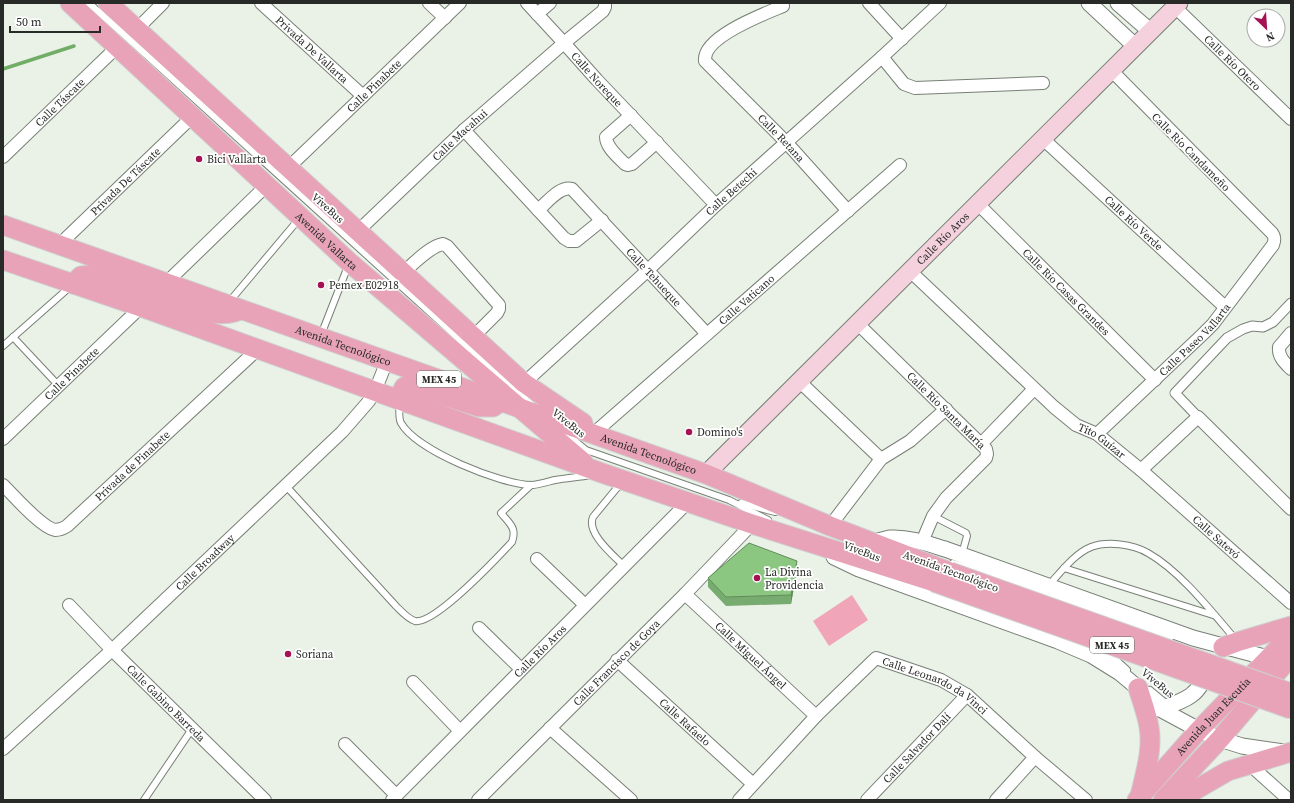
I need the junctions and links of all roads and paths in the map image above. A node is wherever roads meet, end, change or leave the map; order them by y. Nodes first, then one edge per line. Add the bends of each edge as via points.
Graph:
1 (70, 3) edge
2 (89, 3) edge
3 (108, 3) edge
4 (163, 3) edge
5 (261, 3) edge
6 (429, 3) edge
7 (460, 3) edge
8 (527, 3) edge
9 (550, 3) edge
10 (605, 3) edge
11 (869, 3) edge
12 (940, 3) edge
13 (1089, 3) edge
14 (1118, 3) edge
15 (1177, 5) edge
16 (783, 6) dead end
17 (538, 14) junction
18 (445, 18) junction
19 (136, 29) junction
20 (1150, 31) junction
21 (902, 39) junction
22 (564, 43) junction
23 (1135, 46) junction
24 (117, 47) junction
25 (882, 57) junction
26 (1111, 70) junction
27 (1043, 83) dead end
28 (363, 96) junction
29 (631, 115) junction
30 (192, 117) junction
31 (1291, 119) edge
32 (464, 130) junction
33 (1042, 138) junction
34 (656, 142) junction
35 (786, 142) junction
36 (3, 157) edge
37 (900, 165) dead end
38 (288, 168) junction
39 (266, 186) junction
40 (977, 203) junction
41 (716, 205) junction
42 (538, 210) junction
43 (848, 211) junction
44 (300, 218) junction
45 (602, 220) junction
46 (3, 225) edge
47 (358, 231) junction
48 (1272, 233) joint
49 (59, 245) junction
50 (3, 260) edge
51 (349, 262) junction
52 (647, 271) junction
53 (910, 271) junction
54 (403, 273) junction
55 (166, 283) junction
56 (74, 284) junction
57 (1291, 303) edge
58 (141, 307) junction
59 (234, 307) junction
60 (1225, 307) junction
61 (857, 323) junction
62 (1291, 333) edge
63 (707, 334) junction
64 (13, 337) junction
65 (320, 337) junction
66 (473, 337) junction
67 (3, 346) edge
68 (258, 349) junction
69 (386, 361) junction
70 (1291, 369) edge
71 (1155, 380) junction
72 (799, 381) junction
73 (524, 383) junction
74 (59, 386) junction
75 (1034, 390) junction
76 (375, 391) junction
77 (399, 399) junction
78 (511, 405) junction
79 (946, 409) junction
80 (545, 417) junction
81 (1198, 417) junction
82 (593, 434) junction
83 (1097, 434) junction
84 (3, 439) edge
85 (981, 444) junction
86 (881, 459) junction
87 (1141, 470) junction
88 (597, 471) junction
89 (706, 474) junction
90 (623, 480) junction
91 (3, 485) edge
92 (531, 485) junction
93 (286, 486) junction
94 (729, 500) junction
95 (688, 502) junction
96 (1291, 509) edge
97 (779, 513) dead end
98 (786, 515) dead end
99 (933, 516) junction
100 (771, 522) dead end
101 (752, 524) junction
102 (778, 526) dead end
103 (830, 526) junction
104 (875, 541) junction
105 (813, 544) junction
106 (924, 549) junction
107 (537, 559) dead end
108 (953, 563) junction
109 (624, 566) junction
110 (1064, 568) junction
111 (1047, 587) junction
112 (685, 594) junction
113 (1291, 603) edge
114 (69, 605) dead end
115 (585, 605) junction
116 (1214, 615) junction
117 (1291, 626) edge
118 (479, 628) dead end
119 (1291, 635) edge
120 (1203, 643) junction
121 (1230, 644) junction
122 (112, 650) junction
123 (617, 660) junction
124 (1285, 663) edge
125 (521, 669) junction
126 (413, 682) dead end
127 (1138, 688) junction
128 (1291, 693) edge
129 (966, 695) junction
130 (1165, 707) junction
131 (1291, 709) edge
132 (816, 716) junction
133 (550, 728) junction
134 (192, 729) junction
135 (1199, 730) junction
136 (460, 731) junction
137 (1220, 739) junction
138 (345, 744) dead end
139 (3, 749) edge
140 (1288, 754) edge
141 (1035, 757) junction
142 (1249, 764) junction
143 (753, 784) junction
144 (394, 798) edge
145 (484, 798) edge
146 (1138, 799) edge
147 (144, 800) edge
148 (265, 800) edge
149 (630, 800) edge
150 (738, 800) edge
151 (867, 800) edge
152 (996, 800) edge
153 (1086, 800) edge
154 (1163, 800) edge
155 (1178, 800) edge
156 (1288, 800) edge

1 - 24 main road, Avenida Vallarta
2 - 80 lane, ViveBus
3 - 19 main road
4 - 19 street
5 - 28 street, Privada De Vallarta
6 - 18 street
7 - 18 street, Calle Pinabete
8 - 17 street, Calle Noreque
9 - 17 street
10 - 22 street, Calle Noreque via 603,11
11 - 21 street
12 - 21 street, Calle Betechi
13 - 23 street
14 - 20 street
15 - 20 main road, Calle Río Aros
15 - 31 street, Calle Río Otero
16 - 35 street, Calle Retana via 725,33 708,48 705,61
17 - 22 street, Calle Noreque
18 - 28 street, Calle Pinabete
19 - 38 main road
20 - 23 main road, Calle Río Aros
21 - 25 street, Calle Betechi
22 - 29 street, Calle Noreque
22 - 32 street, Calle Macahui
23 - 26 main road, Calle Río Aros
24 - 30 main road, Avenida Vallarta
24 - 36 street, Calle Táscate
25 - 27 street via 904,84 915,88
25 - 35 street, Calle Betechi
26 - 33 main road, Calle Río Aros
26 - 48 street, Calle Río Candameño
28 - 38 street, Calle Pinabete
29 - 34 street, Calle Noreque
29 - 34 street, Calle Noreque via 606,137 610,147 625,164 632,164
30 - 39 main road, Avenida Vallarta
30 - 49 street, Privada De Táscate
32 - 42 street
32 - 47 street, Calle Macahui
33 - 40 main road, Calle Río Aros
33 - 60 street, Calle Río Verde
34 - 41 street, Calle Noreque
35 - 41 street, Calle Betechi
35 - 43 street, Calle Retana
37 - 43 street, Calle Vaticano
38 - 47 main road
39 - 44 main road, Avenida Vallarta
39 - 55 street
40 - 53 main road, Calle Río Aros
40 - 71 street, Calle Río Casas Grandes
41 - 52 street, Calle Betechi
42 - 45 street, Calle Tehueque via 561,191 569,188
42 - 45 street via 569,242 581,239
43 - 63 street, Calle Vaticano
44 - 51 main road, Avenida Vallarta
44 - 59 lane
45 - 52 street, Calle Tehueque
46 - 49 main road, Avenida Tecnológico / MEX 45
47 - 54 main road
48 - 60 street, Calle Paseo Vallarta via 1273,245
49 - 55 main road, Avenida Tecnológico / MEX 45
50 - 56 main road, Avenida Tecnológico / MEX 45
51 - 65 lane
51 - 78 main road, Avenida Vallarta
52 - 63 street, Calle Tehueque
52 - 73 street, Calle Betechi
53 - 61 main road, Calle Río Aros
53 - 75 street, Tito Guízar
54 - 66 main road
54 - 66 street via 438,246 447,246 499,305 497,313
55 - 56 main road via 156,290 142,292 90,275 80,276
55 - 59 main road, Avenida Tecnológico / MEX 45
56 - 58 main road, Avenida Tecnológico / MEX 45
56 - 64 lane
57 - 81 street via 1273,322 1263,327 1252,326 1243,329 1227,338 1175,393
58 - 59 main road via 158,298 209,313 230,314
58 - 68 main road, Avenida Tecnológico / MEX 45
58 - 74 street, Calle Pinabete
59 - 65 main road, Avenida Tecnológico / MEX 45
60 - 71 street, Calle Paseo Vallarta via 1203,334
61 - 72 main road, Calle Río Aros
61 - 79 street, Calle Río Santa María
62 - 70 street via 1278,352
63 - 82 street, Calle Vaticano
64 - 67 lane
64 - 74 lane
65 - 69 main road, Avenida Tecnológico / MEX 45
66 - 73 main road
68 - 76 main road, Avenida Tecnológico / MEX 45
68 - 91 street, Privada de Pinabete via 67,526 54,530 46,526
69 - 76 street, Calle Broadway
69 - 78 main road, Avenida Tecnológico / MEX 45
71 - 83 street, Calle Paseo Vallarta
72 - 86 street
72 - 89 main road, Calle Río Aros
73 - 82 main road via 581,421
74 - 84 street, Calle Pinabete
75 - 83 street, Tito Guízar via 1076,425
75 - 85 street
76 - 77 main road, Avenida Tecnológico / MEX 45
76 - 93 street, Calle Broadway via 362,411
77 - 78 main road via 404,387 409,385 479,407
77 - 88 main road, Avenida Tecnológico / MEX 45
77 - 92 lane via 400,422 424,445 483,474
78 - 80 main road, Avenida Tecnológico / MEX 45
78 - 88 main road, Avenida Vallarta
79 - 85 street, Calle Río Santa María
79 - 86 street via 910,441
80 - 82 main road, Avenida Tecnológico / MEX 45
80 - 94 lane, ViveBus via 586,450
81 - 87 street
81 - 96 street
82 - 89 main road, Avenida Tecnológico / MEX 45
83 - 87 street, Tito Guízar
85 - 99 street, Calle Río Santa María via 987,452 986,458 952,490
86 - 103 street
87 - 113 street, Calle Satevó
88 - 90 main road, Avenida Tecnológico / MEX 45
88 - 92 lane
89 - 103 main road, Avenida Tecnológico / MEX 45
90 - 95 main road, Avenida Tecnológico / MEX 45
90 - 109 lane via 591,522 596,535
92 - 93 lane via 502,514 512,525 512,542 456,597 429,618 421,621 410,618 400,610
93 - 122 street, Calle Broadway
94 - 97 lane
94 - 100 lane, ViveBus
95 - 101 main road, Avenida Tecnológico / MEX 45
95 - 109 street, Calle Río Aros
98 - 103 lane
99 - 106 street, Calle Río Santa María
99 - 108 lane via 966,533 967,536
101 - 105 main road, Avenida Tecnológico / MEX 45
101 - 112 street, Calle Francisco de Goya
102 - 105 lane, ViveBus
103 - 104 main road, Avenida Tecnológico / MEX 45
104 - 106 street via 899,538
104 - 108 main road, Avenida Tecnológico / MEX 45
105 - 127 street via 859,569 1091,655 1108,664
105 - 130 lane, ViveBus via 1113,658
105 - 131 main road, Avenida Tecnológico / MEX 45, bridge via 934,582
106 - 108 street via 945,549
107 - 115 street
108 - 111 street
108 - 120 lane via 1159,635
108 - 128 main road, Avenida Tecnológico / MEX 45, bridge
109 - 115 street, Calle Río Aros
110 - 111 lane
110 - 116 lane
110 - 116 lane via 1091,547 1114,544 1135,548 1160,560
111 - 120 street
112 - 123 street, Calle Francisco de Goya
112 - 132 street, Calle Miguel Ángel
114 - 122 street, Calle Gabino Barreda
115 - 125 street, Calle Río Aros
116 - 121 lane
117 - 121 main road
118 - 125 street
119 - 124 main road, Avenida Juan Escutia
120 - 121 street
120 - 124 lane
120 - 130 street via 1206,666 1201,685 1185,699
121 - 124 street
122 - 134 street, Calle Gabino Barreda
122 - 139 street, Calle Broadway
123 - 133 street, Calle Francisco de Goya
123 - 143 street, Calle Rafaelo
124 - 135 main road, Avenida Juan Escutia
124 - 137 main road, Avenida Juan Escutia
125 - 136 street, Calle Río Aros
126 - 136 street
127 - 130 street
127 - 146 main road via 1150,729 1145,775
129 - 132 street, Calle Leonardo da Vinci via 942,680 876,658
129 - 141 street, Calle Leonardo da Vinci
129 - 151 street, Calle Salvador Dalí
130 - 135 street
132 - 143 street, Calle Leonardo da Vinci
133 - 145 street, Calle Francisco de Goya
133 - 149 street
134 - 147 lane
134 - 148 street, Calle Gabino Barreda
135 - 137 street
135 - 146 main road, Avenida Juan Escutia
136 - 144 street, Calle Río Aros
137 - 140 street via 1242,746
137 - 154 main road, Avenida Juan Escutia
138 - 144 street
140 - 142 main road
141 - 152 street
141 - 153 street, Calle Leonardo da Vinci
142 - 155 main road via 1228,771
142 - 156 street
143 - 150 street, Calle Leonardo da Vinci

